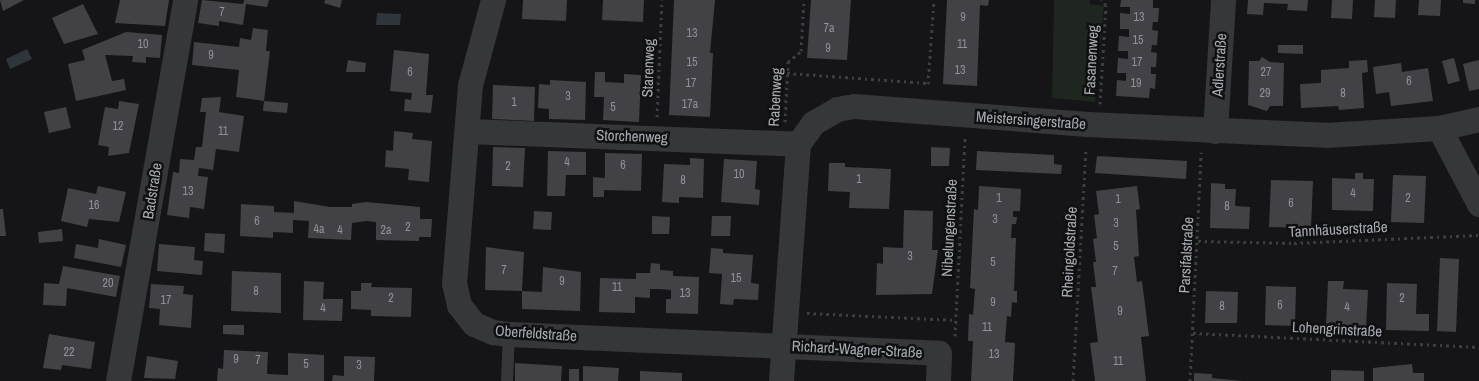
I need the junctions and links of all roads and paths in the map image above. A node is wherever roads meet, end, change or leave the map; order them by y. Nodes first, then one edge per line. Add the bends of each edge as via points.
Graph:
1 (185, 0) edge
2 (493, 0) edge
3 (662, 0) edge
4 (804, 0) edge
5 (934, 0) edge
6 (1100, 0) edge
7 (1223, 0) edge
8 (787, 73) junction
9 (928, 84) junction
10 (926, 112) junction
11 (966, 116) junction
12 (1479, 118) edge
13 (1093, 124) junction
14 (1439, 128) junction
15 (1208, 130) junction
16 (467, 131) junction
17 (657, 136) junction
18 (791, 143) junction
19 (1479, 204) edge
20 (1479, 235) edge
21 (1198, 241) junction
22 (804, 313) dead end
23 (956, 320) junction
24 (1193, 333) junction
25 (509, 334) junction
26 (955, 342) dead end
27 (783, 344) junction
28 (1479, 347) edge
29 (118, 381) edge
30 (507, 381) edge
31 (781, 381) edge
32 (938, 381) edge
33 (1073, 381) edge
34 (1190, 381) edge

1 - 29 street, Badstraße
2 - 16 street, Oberfeldstraße via 473,68
3 - 17 path, Starenweg
4 - 8 path, Rabenweg via 801,50 789,59
5 - 9 path
6 - 13 path, Fasanenweg via 1106,5
7 - 15 street, Adlerstraße
8 - 9 path
8 - 18 path, Rabenweg
9 - 10 path
10 - 11 street, Meistersingerstraße
10 - 18 street, Meistersingerstraße via 854,106 837,109
11 - 13 street, Meistersingerstraße
11 - 23 path, Nibelungenstraße
12 - 14 street, Meistersingerstraße
13 - 15 street, Meistersingerstraße
13 - 33 path, Rheingoldstraße
14 - 15 street, Meistersingerstraße via 1340,135
14 - 19 street
15 - 21 path, Parsifalstraße
16 - 17 street, Storchenweg
16 - 25 street, Oberfeldstraße via 454,293 474,324
17 - 18 street, Storchenweg
18 - 27 street
20 - 21 path, Tannhäuserstraße via 1294,244
21 - 24 path, Parsifalstraße
22 - 23 path
23 - 26 path, Nibelungenstraße
24 - 28 path, Lohengrinstraße
24 - 34 path, Parsifalstraße
25 - 27 street, Oberfeldstraße
25 - 30 lane
27 - 31 street, Richard-Wagner-Straße
27 - 32 street, Richard-Wagner-Straße via 939,353

